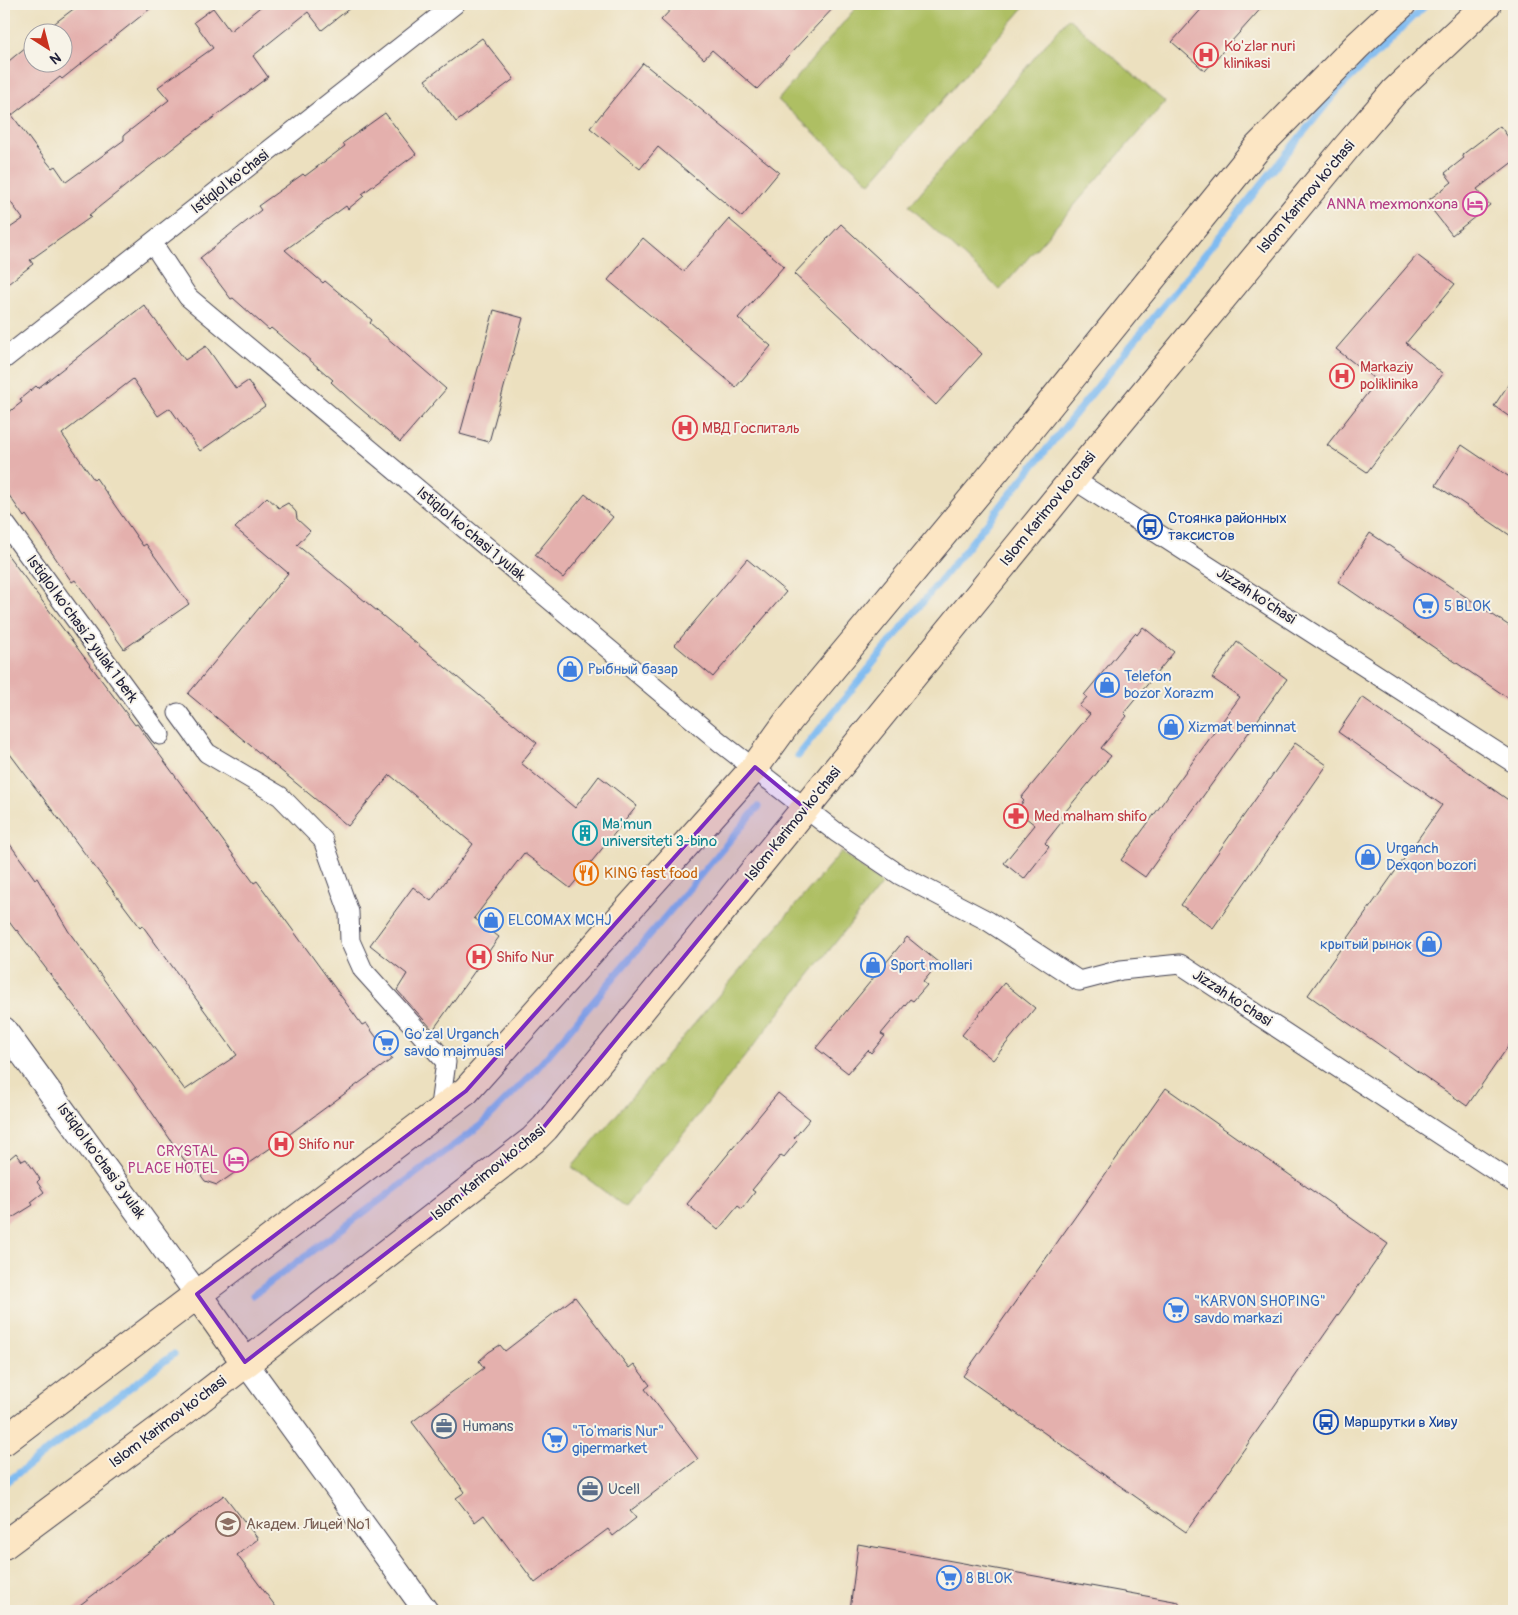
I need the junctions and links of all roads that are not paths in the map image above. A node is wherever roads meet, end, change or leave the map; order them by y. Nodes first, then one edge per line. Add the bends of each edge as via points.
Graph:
1 (455, 4) edge
2 (1402, 4) edge
3 (1488, 4) edge
4 (152, 244) junction
5 (4, 359) edge
6 (1073, 478) junction
7 (4, 522) edge
8 (178, 713) dead end
9 (160, 735) dead end
10 (1514, 763) edge
11 (755, 767) junction
12 (806, 809) junction
13 (4, 1029) edge
14 (439, 1114) junction
15 (1514, 1183) edge
16 (197, 1294) junction
17 (245, 1362) junction
18 (4, 1441) edge
19 (4, 1545) edge
20 (426, 1611) edge

1 - 4 street, Istiqlol ko'chasi
2 - 11 main road via 1258,147 789,720
3 - 6 main road, Islom Karimov ko'chasi via 1394,92
4 - 5 street, Istiqlol ko'chasi
4 - 11 street, Istiqlol ko'chasi 1 yulak via 188,297 721,743
6 - 10 street, Jizzah ko'chasi
6 - 12 main road, Islom Karimov ko'chasi
7 - 9 street, Istiqlol ko'chasi 2 yulak 1 berk
8 - 14 street via 207,753 280,796 323,840 349,912 350,941 362,970 446,1062
11 - 12 street, Istiqlol ko'chasi 1 yulak
11 - 14 main road via 466,1091
12 - 15 street, Jizzah ko'chasi via 900,875 988,921 1080,981 1121,970 1180,964
12 - 17 main road, Islom Karimov ko'chasi via 533,1140
13 - 16 street, Istiqlol ko'chasi 3 yulak
14 - 16 main road
16 - 17 main road
16 - 18 main road
17 - 19 main road, Islom Karimov ko'chasi
17 - 20 street

